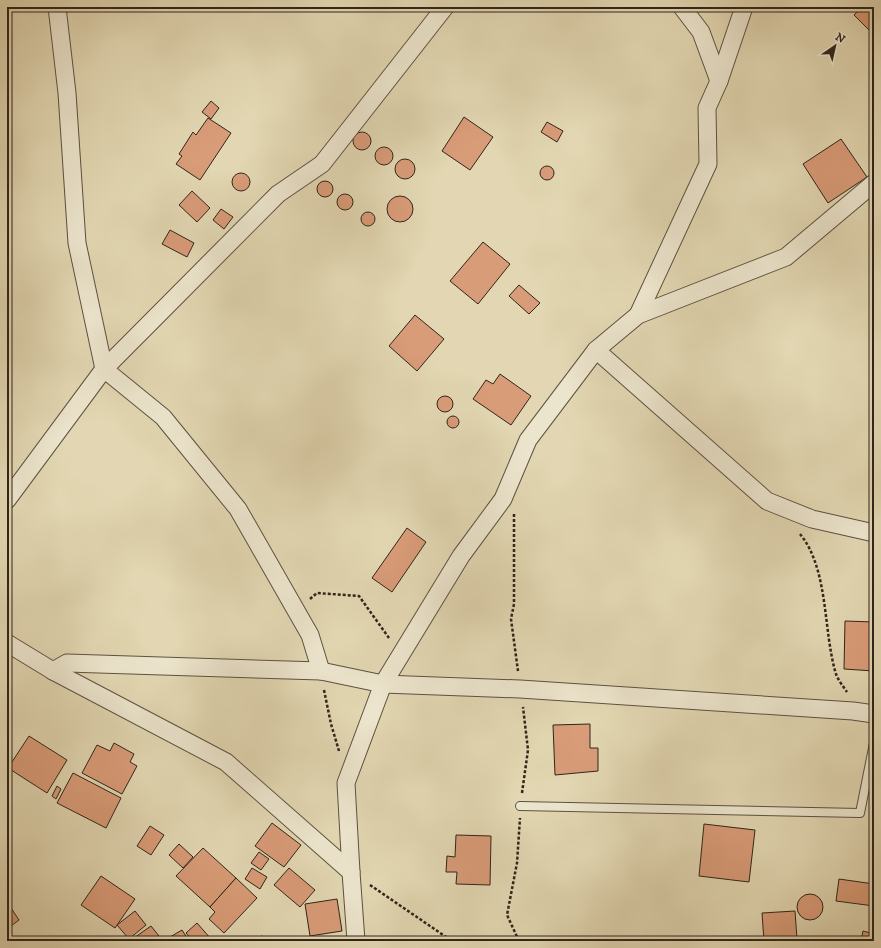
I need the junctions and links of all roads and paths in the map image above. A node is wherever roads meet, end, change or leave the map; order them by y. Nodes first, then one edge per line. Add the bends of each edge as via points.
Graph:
1 (57, 7) edge
2 (445, 7) edge
3 (682, 7) edge
4 (744, 7) edge
5 (719, 81) junction
6 (874, 183) edge
7 (638, 315) junction
8 (596, 350) junction
9 (104, 368) junction
10 (503, 499) junction
11 (7, 500) edge
12 (797, 531) dead end
13 (874, 533) edge
14 (296, 609) junction
15 (7, 643) edge
16 (388, 643) dead end
17 (53, 671) junction
18 (321, 671) junction
19 (383, 684) junction
20 (520, 689) junction
21 (853, 711) junction
22 (874, 714) edge
23 (874, 743) edge
24 (339, 754) dead end
25 (520, 806) junction
26 (351, 872) junction
27 (356, 941) edge
28 (452, 941) edge
29 (519, 941) edge

1 - 9 street via 67,93 77,243
2 - 9 street via 322,164 278,194
3 - 5 street via 702,32
4 - 5 street
5 - 7 street via 707,108 708,164
6 - 7 street via 786,257
7 - 8 street
8 - 10 street via 528,440
8 - 13 street via 767,501 812,519
9 - 11 street
9 - 14 street via 163,417 238,510
10 - 19 street via 461,556
10 - 20 path via 514,508 514,604 511,619
12 - 21 path via 812,558 819,579 836,675 847,693
14 - 16 path via 318,593 359,596 389,636
14 - 18 street via 310,635
15 - 17 street
17 - 18 street via 67,663
17 - 26 street via 226,762
18 - 19 street
18 - 24 path
19 - 20 street
19 - 26 street via 346,783
20 - 21 street
20 - 25 path via 528,750
21 - 22 street
23 - 25 lane via 860,813
25 - 29 path via 517,863 507,915
26 - 27 street
26 - 28 path

